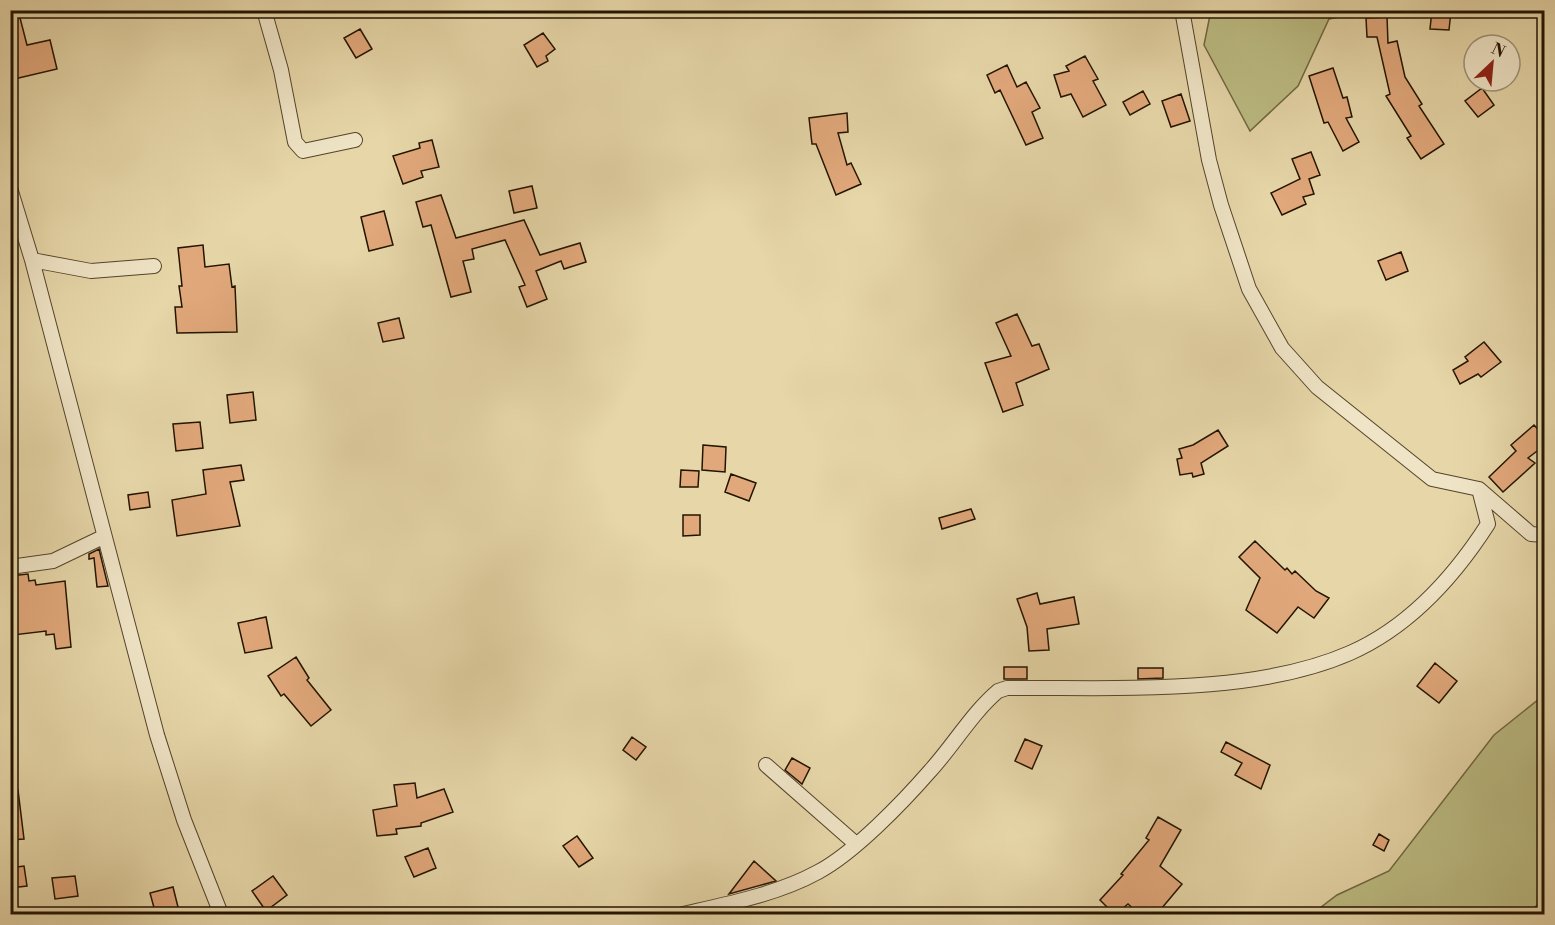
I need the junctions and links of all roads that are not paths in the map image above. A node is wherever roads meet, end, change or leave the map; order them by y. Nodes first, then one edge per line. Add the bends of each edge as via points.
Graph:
1 (264, 10) edge
2 (1182, 10) edge
3 (355, 140) dead end
4 (10, 188) edge
5 (32, 260) junction
6 (154, 266) dead end
7 (1479, 489) junction
8 (1545, 535) edge
9 (103, 537) junction
10 (10, 567) edge
11 (766, 765) dead end
12 (856, 844) junction
13 (728, 910) edge
14 (221, 915) edge
15 (683, 915) edge

1 - 3 street via 295,142 303,151
2 - 7 street via 1221,205 1249,289 1282,348 1317,387 1432,479
4 - 5 street
5 - 6 street via 91,271
5 - 9 street
7 - 8 street via 1531,534
7 - 12 street via 1488,524 1468,555 1426,601 1373,641 1314,667 1276,676 1187,685 998,691 917,785
9 - 10 street via 53,561
9 - 14 street via 160,746
11 - 12 street
12 - 13 street via 819,872
13 - 15 street

